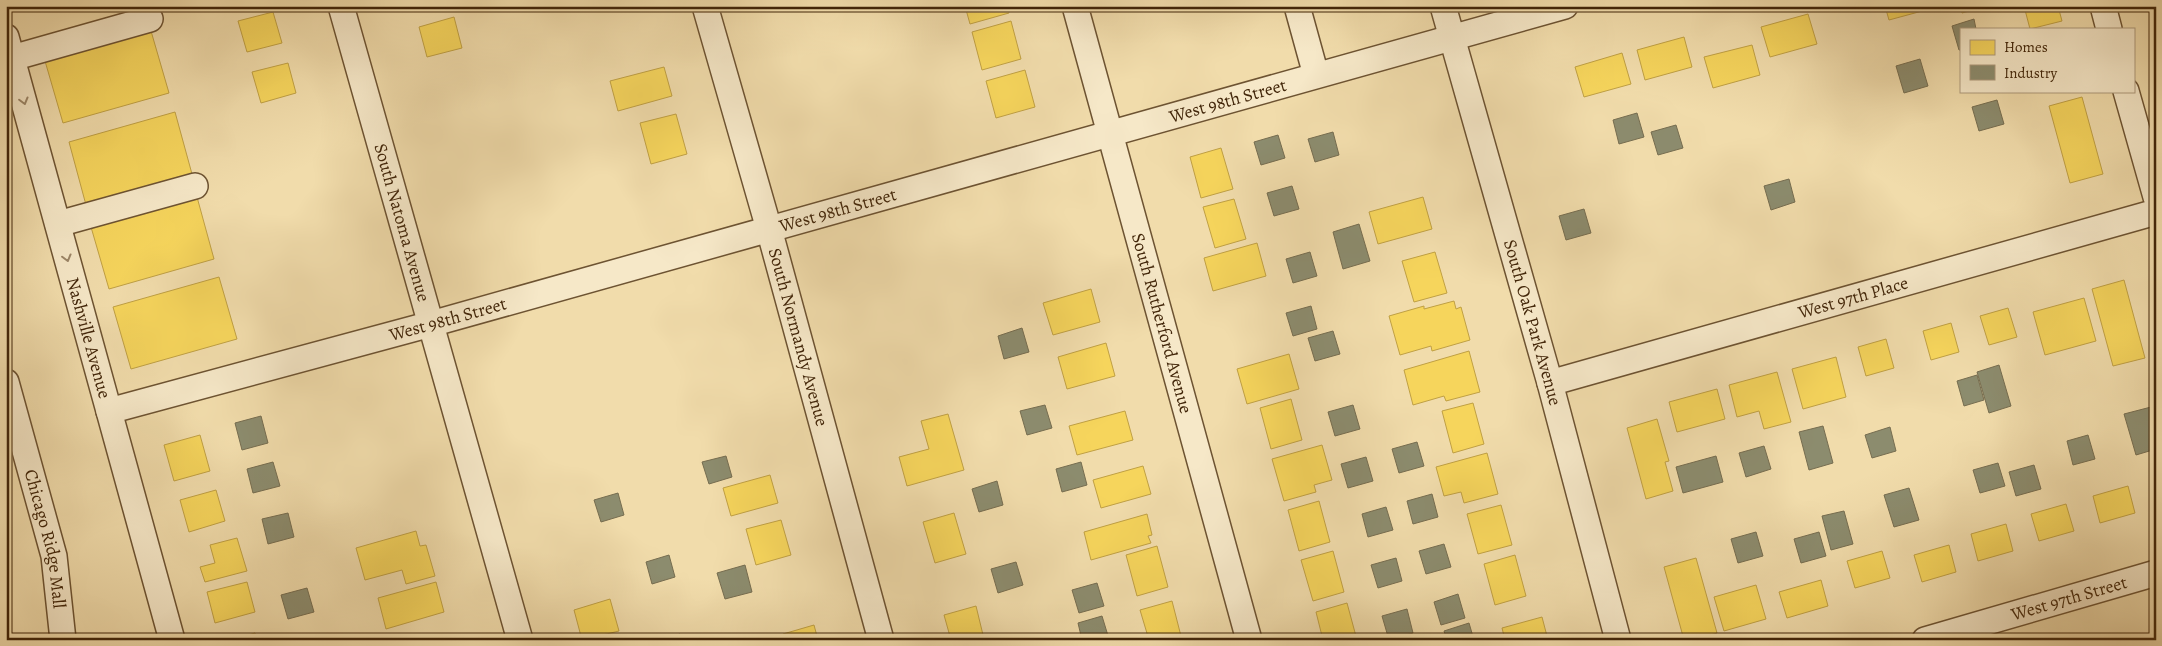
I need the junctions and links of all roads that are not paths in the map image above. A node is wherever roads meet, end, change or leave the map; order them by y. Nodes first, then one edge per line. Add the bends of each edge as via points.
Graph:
1 (341, 6) edge
2 (705, 6) edge
3 (1074, 6) edge
4 (1297, 6) edge
5 (1443, 6) edge
6 (1565, 6) edge
7 (2103, 6) edge
8 (150, 19) dead end
9 (2109, 28) edge
10 (1452, 37) junction
11 (9, 48) edge
12 (1316, 75) junction
13 (2126, 92) edge
14 (1109, 133) junction
15 (195, 186) dead end
16 (2156, 197) edge
17 (2156, 212) edge
18 (58, 224) junction
19 (769, 228) junction
20 (431, 324) junction
21 (6, 382) edge
22 (1550, 383) junction
23 (109, 412) junction
24 (2156, 573) edge
25 (63, 640) edge
26 (172, 640) edge
27 (520, 640) edge
28 (881, 640) edge
29 (1249, 640) edge
30 (1618, 640) edge
31 (1925, 640) edge

1 - 20 street, South Natoma Avenue
2 - 19 street, South Normandy Avenue
3 - 14 street, South Rutherford Avenue
4 - 12 street
5 - 10 street, South Oak Park Avenue
6 - 10 street, West 98th Street
7 - 9 street
8 - 11 street
10 - 12 street, West 98th Street
10 - 22 street, South Oak Park Avenue
11 -> 18 street, Nashville Avenue
12 - 14 street, West 98th Street
13 - 16 street
14 - 19 street, West 98th Street
14 - 29 street, South Rutherford Avenue
15 - 18 street
17 - 22 street, West 97th Place
18 -> 23 street, Nashville Avenue
19 - 20 street, West 98th Street
19 - 28 street, South Normandy Avenue
20 - 23 street, West 98th Street
20 - 27 street, South Natoma Avenue
21 - 25 street, Chicago Ridge Mall via 54,556
22 - 30 street, South Oak Park Avenue
23 - 26 street, Nashville Avenue
24 - 31 street, West 97th Street

